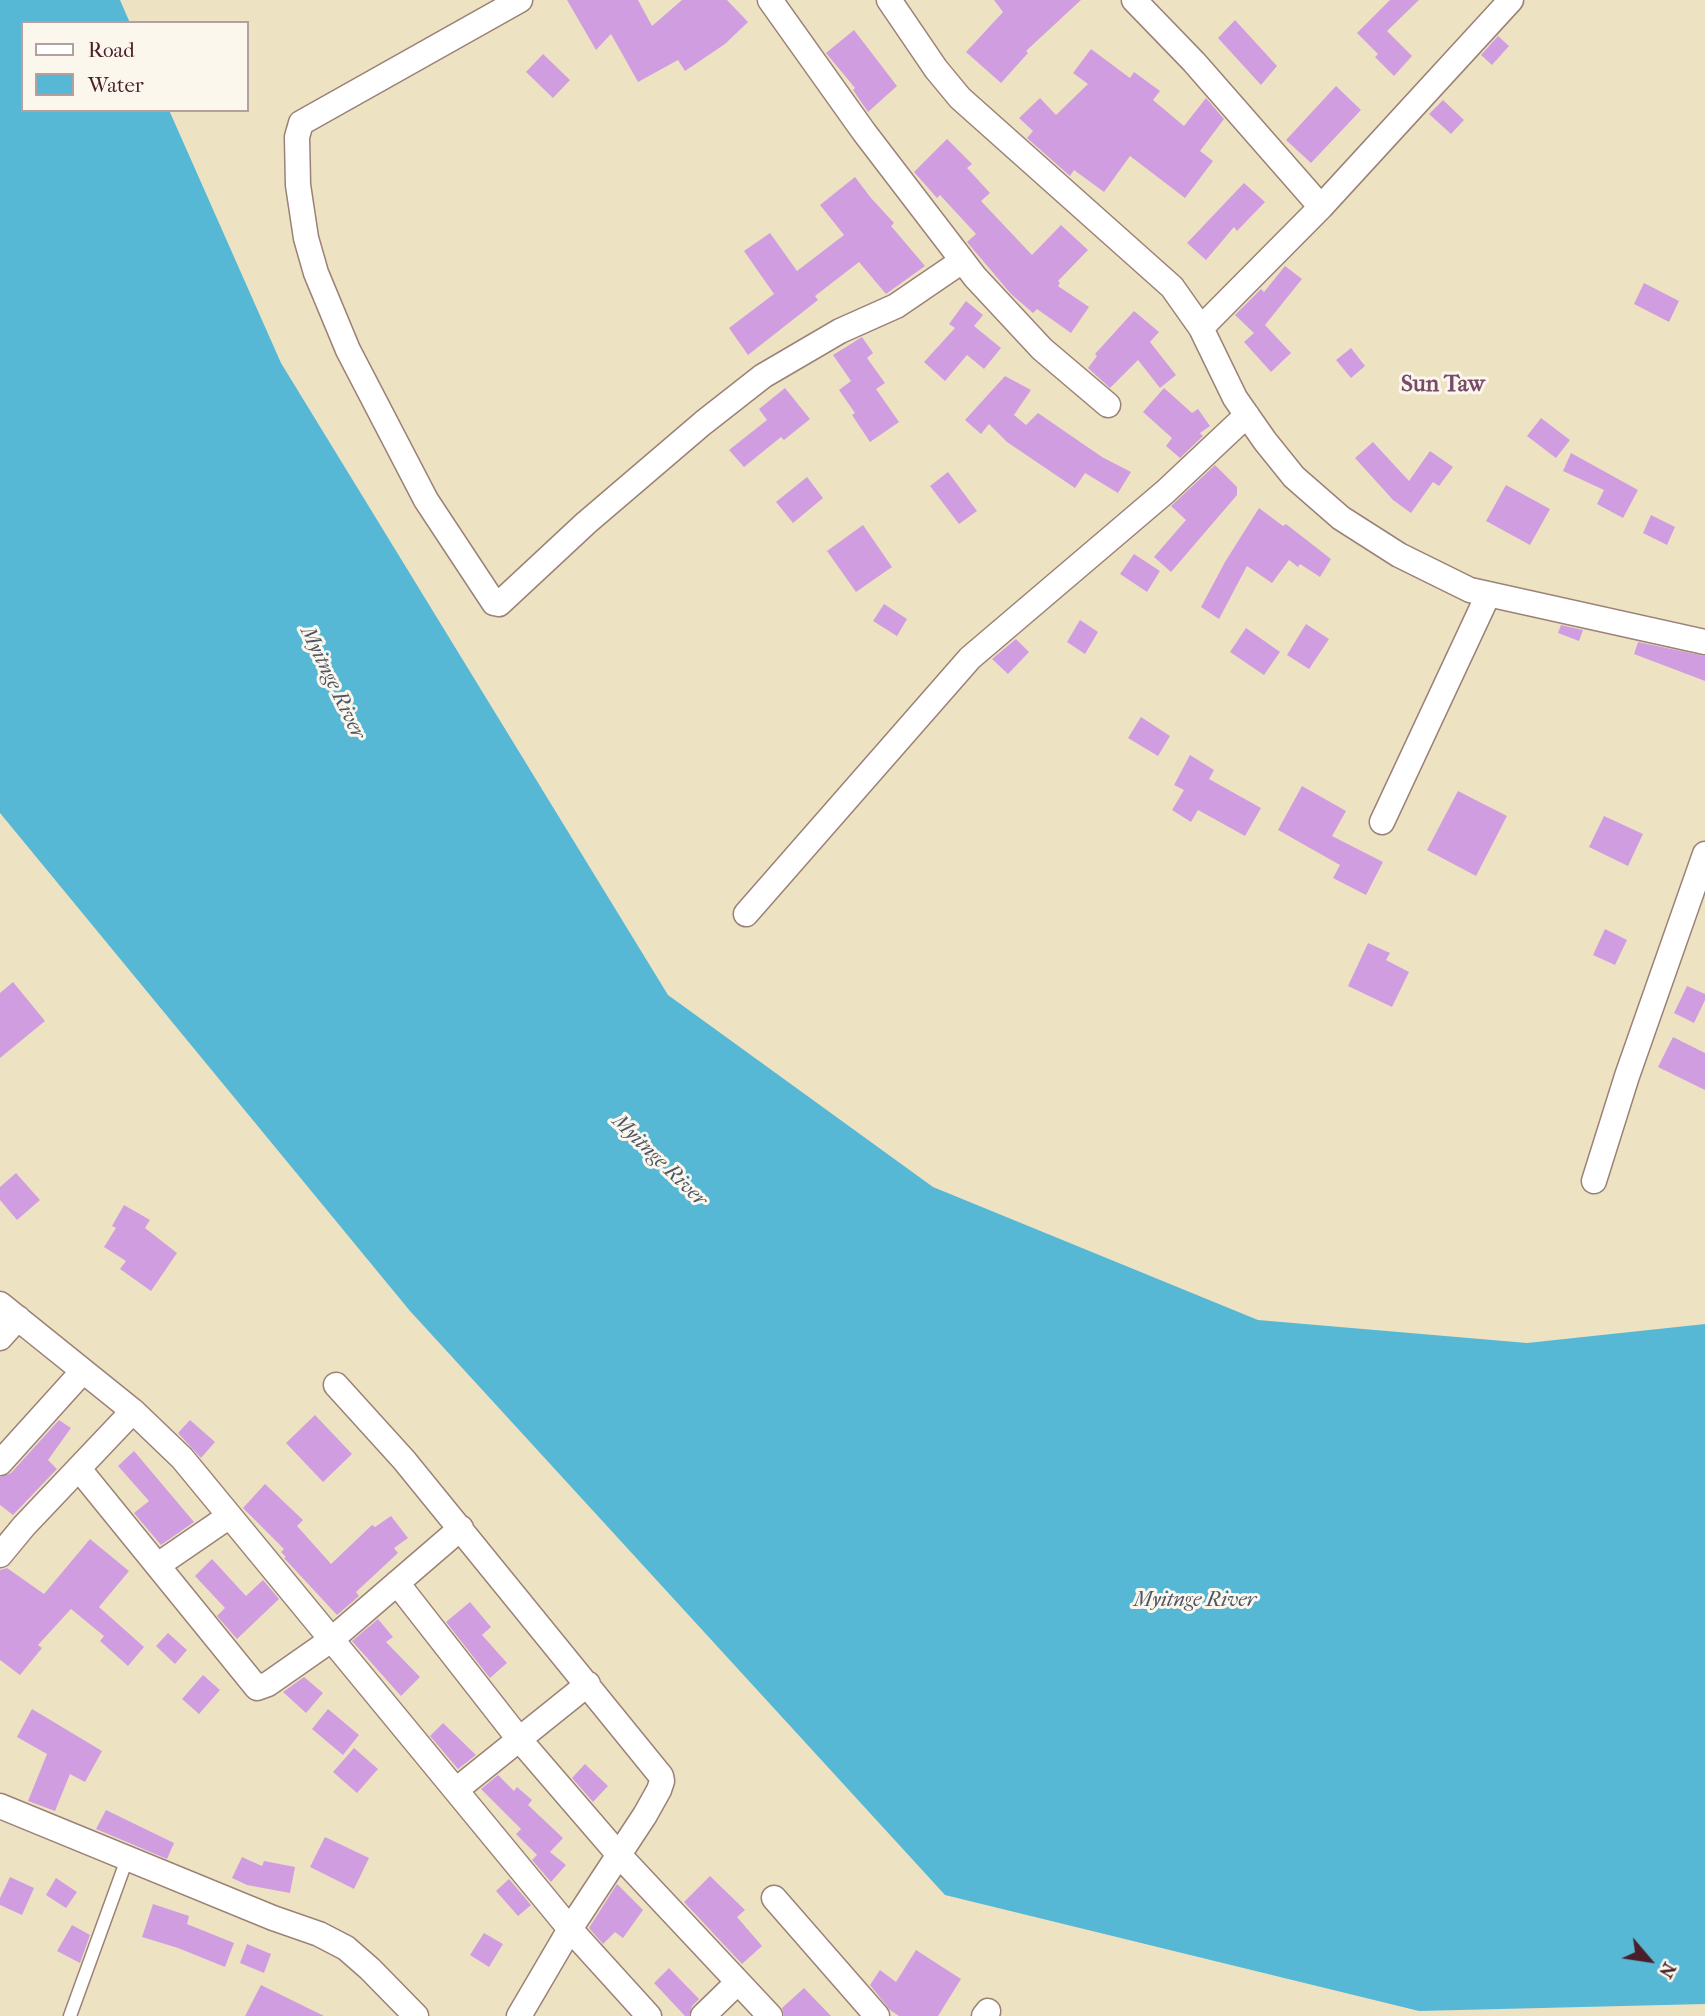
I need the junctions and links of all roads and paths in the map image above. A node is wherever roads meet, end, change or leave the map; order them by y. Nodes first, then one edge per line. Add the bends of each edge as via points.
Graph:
1 (520, 0) edge
2 (770, 0) edge
3 (889, 0) edge
4 (1134, 0) edge
5 (1511, 0) edge
6 (1321, 207) junction
7 (962, 261) junction
8 (1201, 328) junction
9 (1108, 405) dead end
10 (1247, 415) junction
11 (1488, 595) junction
12 (1705, 642) edge
13 (1382, 822) dead end
14 (1705, 854) edge
15 (746, 914) dead end
16 (1594, 1181) dead end
17 (9, 1311) edge
18 (0, 1338) edge
19 (83, 1371) junction
20 (336, 1385) dead end
21 (133, 1411) junction
22 (0, 1463) edge
23 (79, 1469) junction
24 (228, 1517) junction
25 (460, 1528) junction
26 (0, 1555) edge
27 (158, 1564) junction
28 (397, 1583) junction
29 (331, 1640) junction
30 (588, 1684) junction
31 (519, 1739) junction
32 (456, 1790) junction
33 (0, 1806) edge
34 (619, 1855) junction
35 (127, 1859) junction
36 (774, 1898) dead end
37 (569, 1929) junction
38 (738, 1982) junction
39 (70, 2016) edge
40 (416, 2016) edge
41 (519, 2016) edge
42 (649, 2016) edge
43 (703, 2016) edge
44 (770, 2016) edge
45 (877, 2016) edge

1 - 7 street via 301,123 297,137 306,238 348,350 426,500 494,603 499,604 586,523 764,376 840,331 896,306
2 - 7 street
3 - 8 street via 960,99 1172,287
4 - 6 street
5 - 6 street
6 - 8 street
7 - 9 street via 1042,349
8 - 10 street
10 - 11 street via 1294,477 1341,519 1439,576
10 - 15 street via 1165,492 970,658
11 - 12 street
11 - 13 street
14 - 16 street
17 - 18 street
17 - 19 street
19 - 21 street
19 - 22 street
20 - 25 street
21 - 23 street
21 - 24 street via 182,1458
23 - 26 street
23 - 27 street
24 - 27 street
24 - 29 street
25 - 28 street
25 - 30 street
27 - 29 street via 257,1688
28 - 29 street
28 - 31 street
29 - 32 street
30 - 31 street
30 - 34 street via 659,1770 662,1781
31 - 32 street
31 - 34 street
32 - 37 street
33 - 35 street
34 - 37 street
34 - 38 street
35 - 39 lane
35 - 40 street via 319,1934 354,1955
36 - 45 street
37 - 41 street
37 - 42 street
38 - 43 street
38 - 44 street

